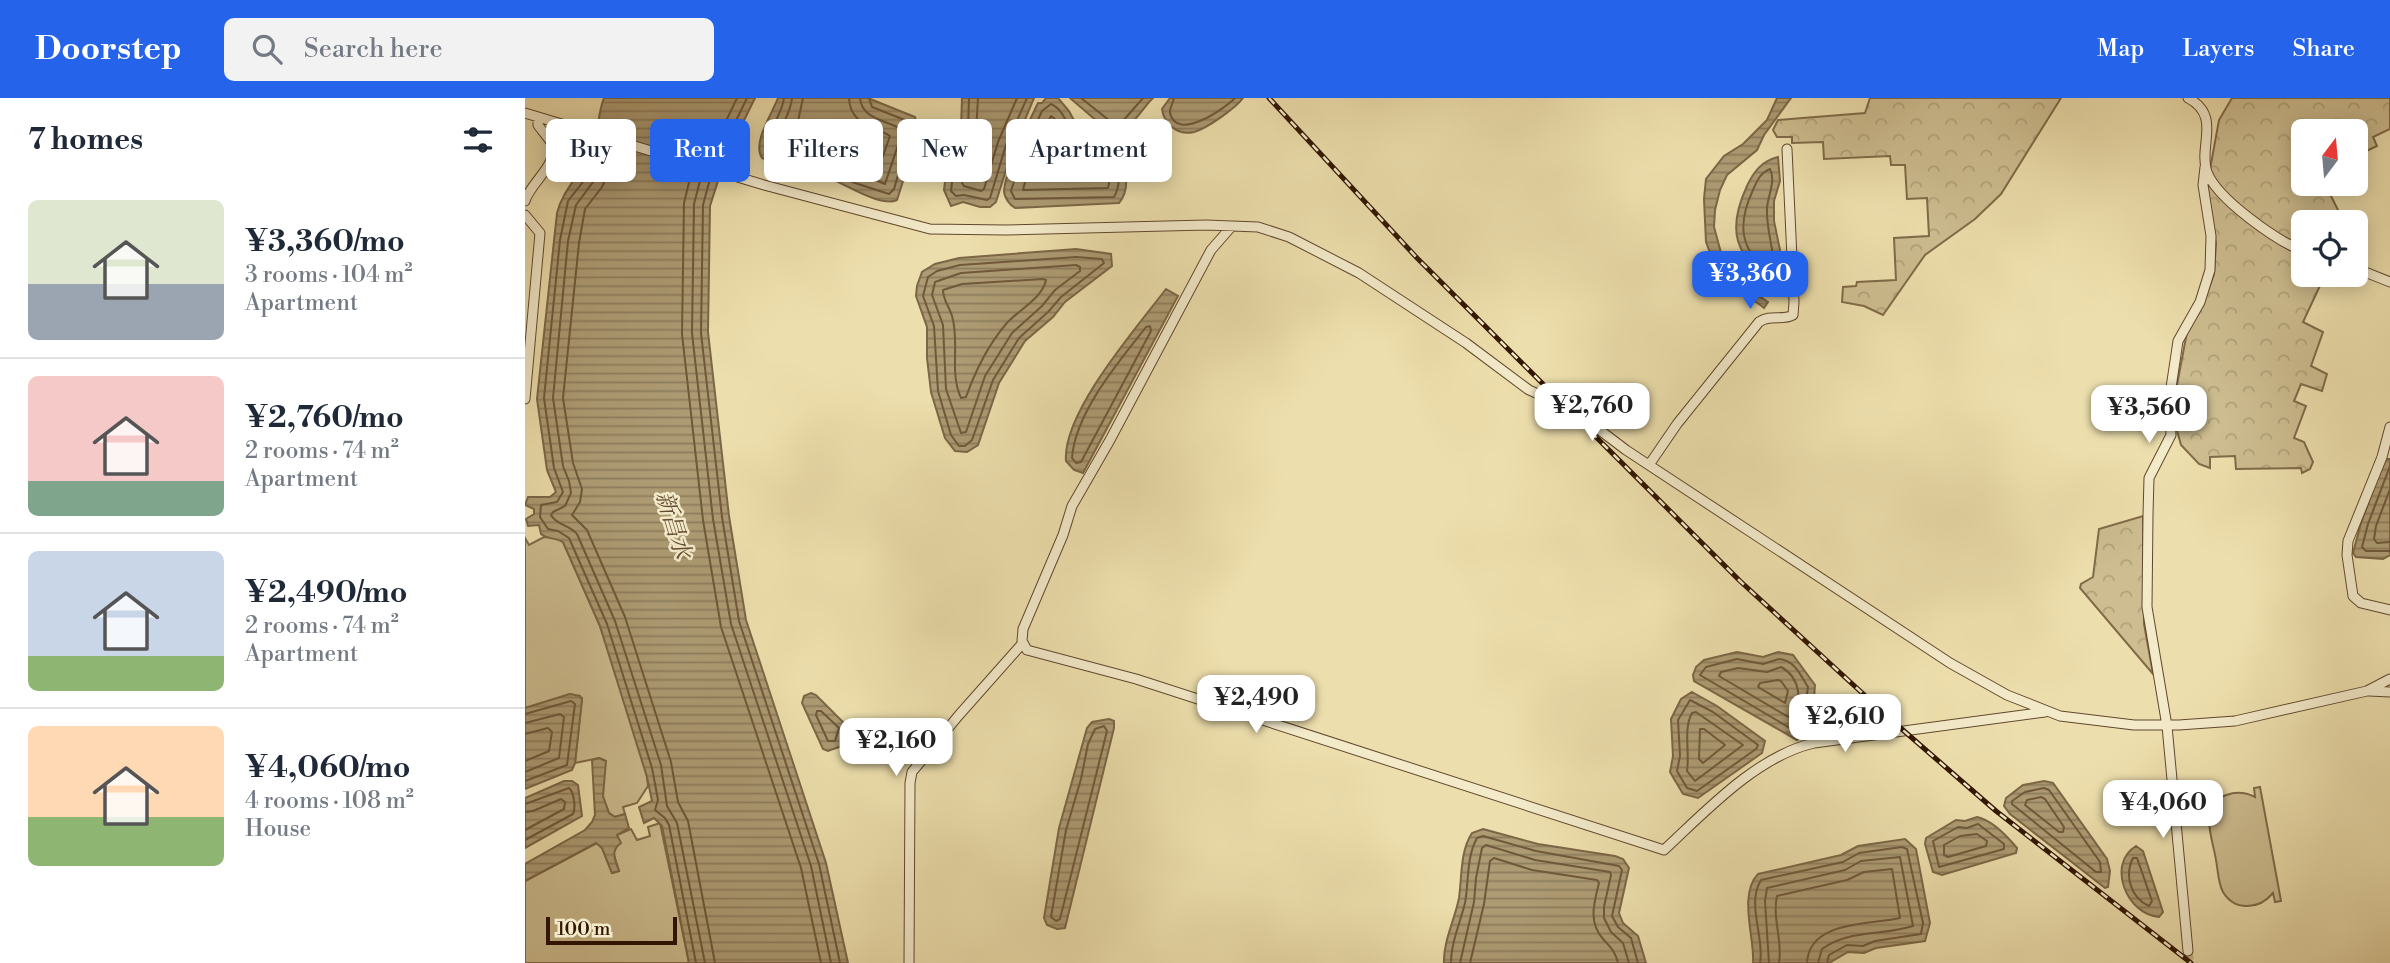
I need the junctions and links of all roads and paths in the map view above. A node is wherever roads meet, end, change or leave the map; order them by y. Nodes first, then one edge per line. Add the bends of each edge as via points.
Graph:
1 (2189, 98) edge
2 (525, 113) edge
3 (538, 117) junction
4 (1787, 149) dead end
5 (2206, 167) junction
6 (525, 201) edge
7 (525, 215) edge
8 (1232, 226) junction
9 (2291, 246) edge
10 (2368, 273) edge
11 (2390, 282) edge
12 (525, 400) edge
13 (2390, 427) edge
14 (1649, 465) junction
15 (2390, 610) edge
16 (1022, 644) junction
17 (2390, 679) edge
18 (2367, 691) junction
19 (2390, 692) edge
20 (2046, 712) junction
21 (2167, 726) junction
22 (2188, 951) tunnel mouth
23 (909, 963) edge

1 - 5 street via 2200,106 2206,120
2 - 3 street
3 - 6 street via 552,155
3 - 8 street via 764,185 901,223 944,230
4 - 14 street via 1793,315 1759,322
5 - 9 street via 2215,187 2250,219
5 - 21 street via 2203,185 2211,236 2210,270 2200,302 2178,341 2169,401 2171,435 2149,478 2147,607
7 - 12 street via 540,233
8 - 14 street via 1272,230 1359,273 1529,390 1573,409
8 - 16 street via 1211,250 1072,506 1023,629
10 - 11 street
13 - 15 street via 2348,541 2347,555 2353,596 2361,603
14 - 20 street via 1950,663
16 - 20 street via 1029,651 1136,679 1664,850 1716,801 1794,749
16 - 23 street via 912,772
17 - 18 street
18 - 19 street
18 - 21 street via 2235,721
20 - 21 street via 2083,720
21 - 22 street

